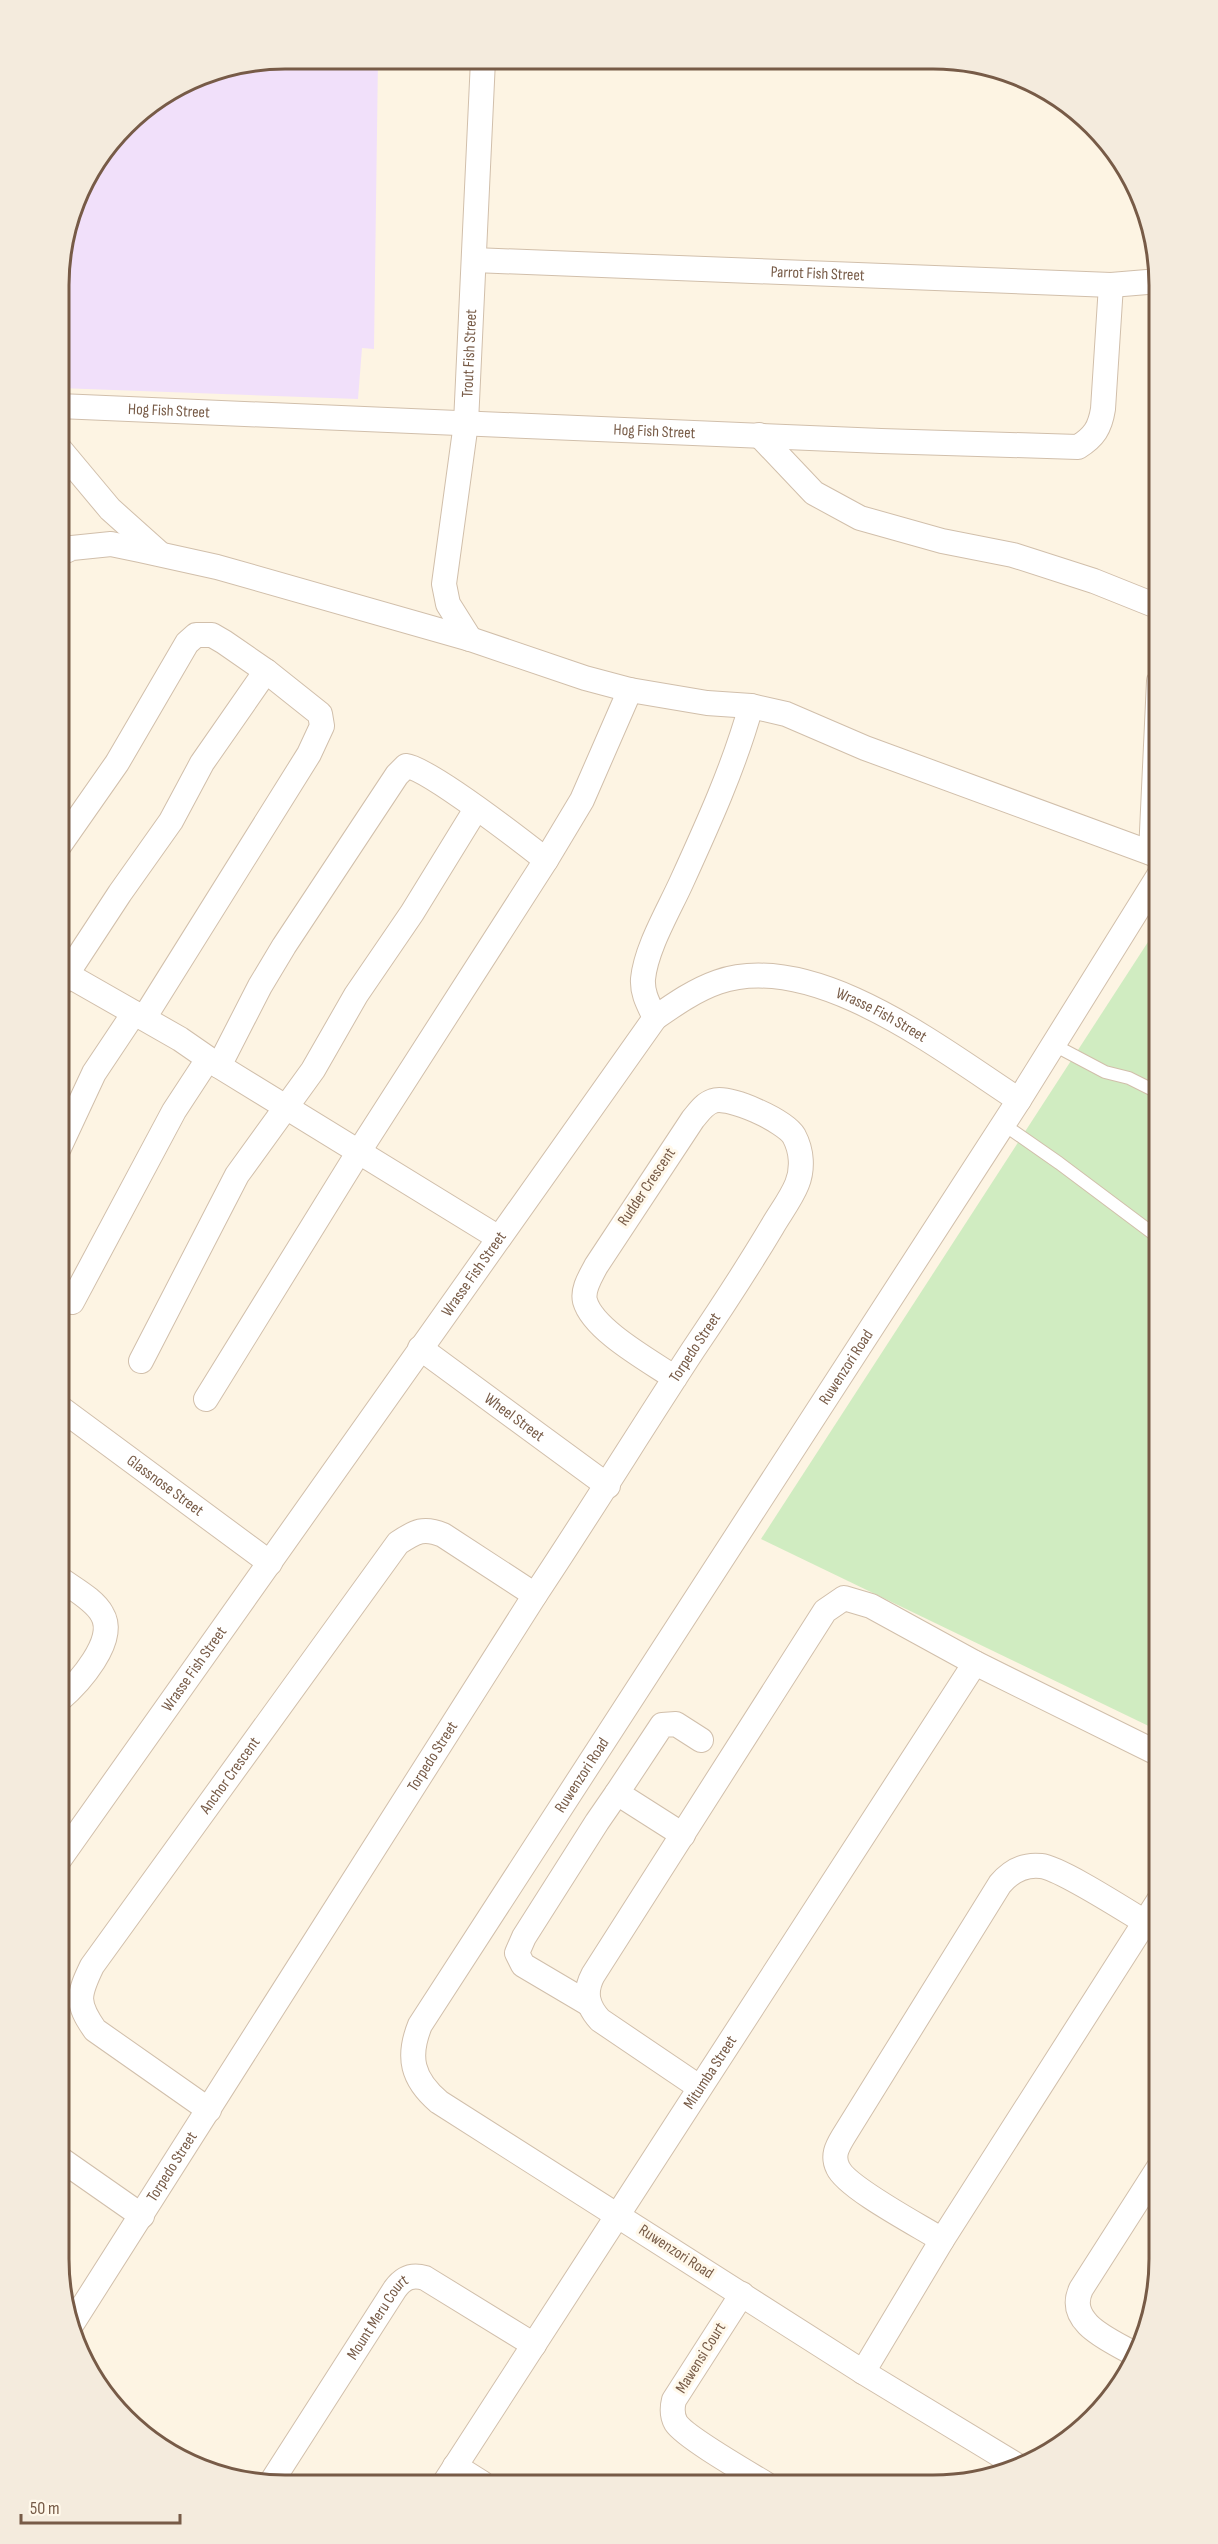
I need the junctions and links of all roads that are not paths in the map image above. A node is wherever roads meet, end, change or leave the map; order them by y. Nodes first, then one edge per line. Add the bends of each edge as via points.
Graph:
1 (483, 69) edge
2 (474, 260) junction
3 (1149, 282) edge
4 (1111, 285) junction
5 (69, 406) edge
6 (466, 423) junction
7 (759, 435) junction
8 (69, 460) edge
9 (69, 549) edge
10 (162, 555) junction
11 (1149, 603) edge
12 (470, 639) junction
13 (266, 671) junction
14 (630, 690) junction
15 (751, 706) junction
16 (476, 809) junction
17 (69, 832) edge
18 (1149, 858) edge
19 (546, 860) junction
20 (1149, 875) edge
21 (69, 967) edge
22 (69, 981) edge
23 (139, 1016) junction
24 (655, 1018) junction
25 (1054, 1045) junction
26 (214, 1062) junction
27 (1149, 1088) edge
28 (1019, 1100) junction
29 (287, 1106) junction
30 (1003, 1124) junction
31 (69, 1127) edge
32 (358, 1153) junction
33 (796, 1185) joint
34 (1149, 1230) edge
35 (499, 1238) junction
36 (72, 1302) dead end
37 (420, 1348) junction
38 (141, 1361) dead end
39 (675, 1378) junction
40 (207, 1399) dead end
41 (69, 1414) edge
42 (608, 1486) junction
43 (270, 1563) junction
44 (69, 1586) edge
45 (535, 1595) junction
46 (975, 1663) junction
47 (69, 1692) edge
48 (701, 1740) dead end
49 (1149, 1749) edge
50 (618, 1793) junction
51 (683, 1835) junction
52 (69, 1846) edge
53 (1149, 1916) edge
54 (1145, 1922) junction
55 (589, 2004) junction
56 (699, 2087) junction
57 (209, 2110) junction
58 (69, 2166) edge
59 (1149, 2184) edge
60 (616, 2214) junction
61 (142, 2216) junction
62 (942, 2240) junction
63 (742, 2294) junction
64 (77, 2317) edge
65 (534, 2345) junction
66 (1129, 2351) edge
67 (863, 2372) junction
68 (1010, 2461) edge
69 (450, 2474) edge
70 (276, 2475) edge
71 (752, 2475) edge

1 - 2 street, Trout Fish Street
2 - 4 street, Parrot Fish Street
2 - 6 street, Trout Fish Street
3 - 4 street, Parrot Fish Street
4 - 7 street, Hog Fish Street via 1102,417 1091,438 1078,447
5 - 6 street, Hog Fish Street
6 - 7 street, Hog Fish Street
6 - 12 street, Trout Fish Street via 444,584 448,604
7 - 11 street via 814,493 860,518 942,541 1013,555
8 - 10 street via 110,509
9 - 10 street via 111,544
10 - 12 street
12 - 14 street
13 - 17 street via 212,635 196,635 117,763
13 - 21 street via 202,763 171,821
13 - 23 street via 320,714 322,726 317,740
14 - 15 street
14 - 19 street via 582,800
15 - 18 street via 786,714
15 - 24 street via 715,810 648,962 643,993
16 - 19 street
16 - 26 street via 410,766 402,769 284,946
16 - 29 street
19 - 32 street
20 - 25 street, Ruwenzori Road
22 - 23 street
23 - 26 street
23 - 31 street via 94,1073
24 - 28 street, Wrasse Fish Street via 688,994 720,981 760,975 795,979 830,988 887,1017
24 - 35 street, Wrasse Fish Street
25 - 27 lane via 1105,1072
25 - 28 street, Ruwenzori Road
26 - 29 street
26 - 36 street via 174,1111
28 - 30 street, Ruwenzori Road
29 - 32 street
29 - 38 street via 237,1175
30 - 34 lane
30 - 60 street, Ruwenzori Road via 416,2035 414,2065 430,2094
32 - 35 street
32 - 40 street
33 - 39 street, Torpedo Street
33 - 39 street, Rudder Crescent via 802,1167 793,1134 747,1107 715,1100 693,1119 596,1266 585,1299 592,1315
35 - 37 street, Wrasse Fish Street
37 - 42 street, Wheel Street
37 - 43 street, Wrasse Fish Street
39 - 42 street, Torpedo Street
41 - 43 street, Glassnose Street
42 - 45 street, Torpedo Street
43 - 52 street, Wrasse Fish Street
44 - 47 street via 103,1614 106,1638
45 - 57 street, Torpedo Street
45 - 57 street, Anchor Crescent via 430,1529 398,1543 92,1966 81,1990 82,2011 95,2030
46 - 49 street
46 - 51 street via 872,1606 844,1598 825,1611
46 - 56 street, Mitumba Street
48 - 50 street via 676,1724 662,1725
50 - 51 street
50 - 55 street via 517,1953 523,1965
51 - 55 street via 593,1976 587,1993
53 - 54 street
54 - 62 street
54 - 62 street via 1045,1866 1022,1868 1000,1884 836,2152 837,2166 850,2182
55 - 56 street via 600,2020
56 - 60 street, Mitumba Street
57 - 61 street, Torpedo Street
58 - 61 street
59 - 66 street via 1077,2301 1079,2313 1088,2325
60 - 63 street, Ruwenzori Road
60 - 65 street, Mitumba Street
61 - 64 street, Torpedo Street
62 - 67 street
63 - 67 street, Ruwenzori Road
63 - 71 street, Mawensi Court via 674,2400 673,2416 687,2433
65 - 69 street, Mitumba Street
65 - 70 street, Mount Meru Court via 425,2278 406,2278 395,2289
67 - 68 street, Ruwenzori Road

